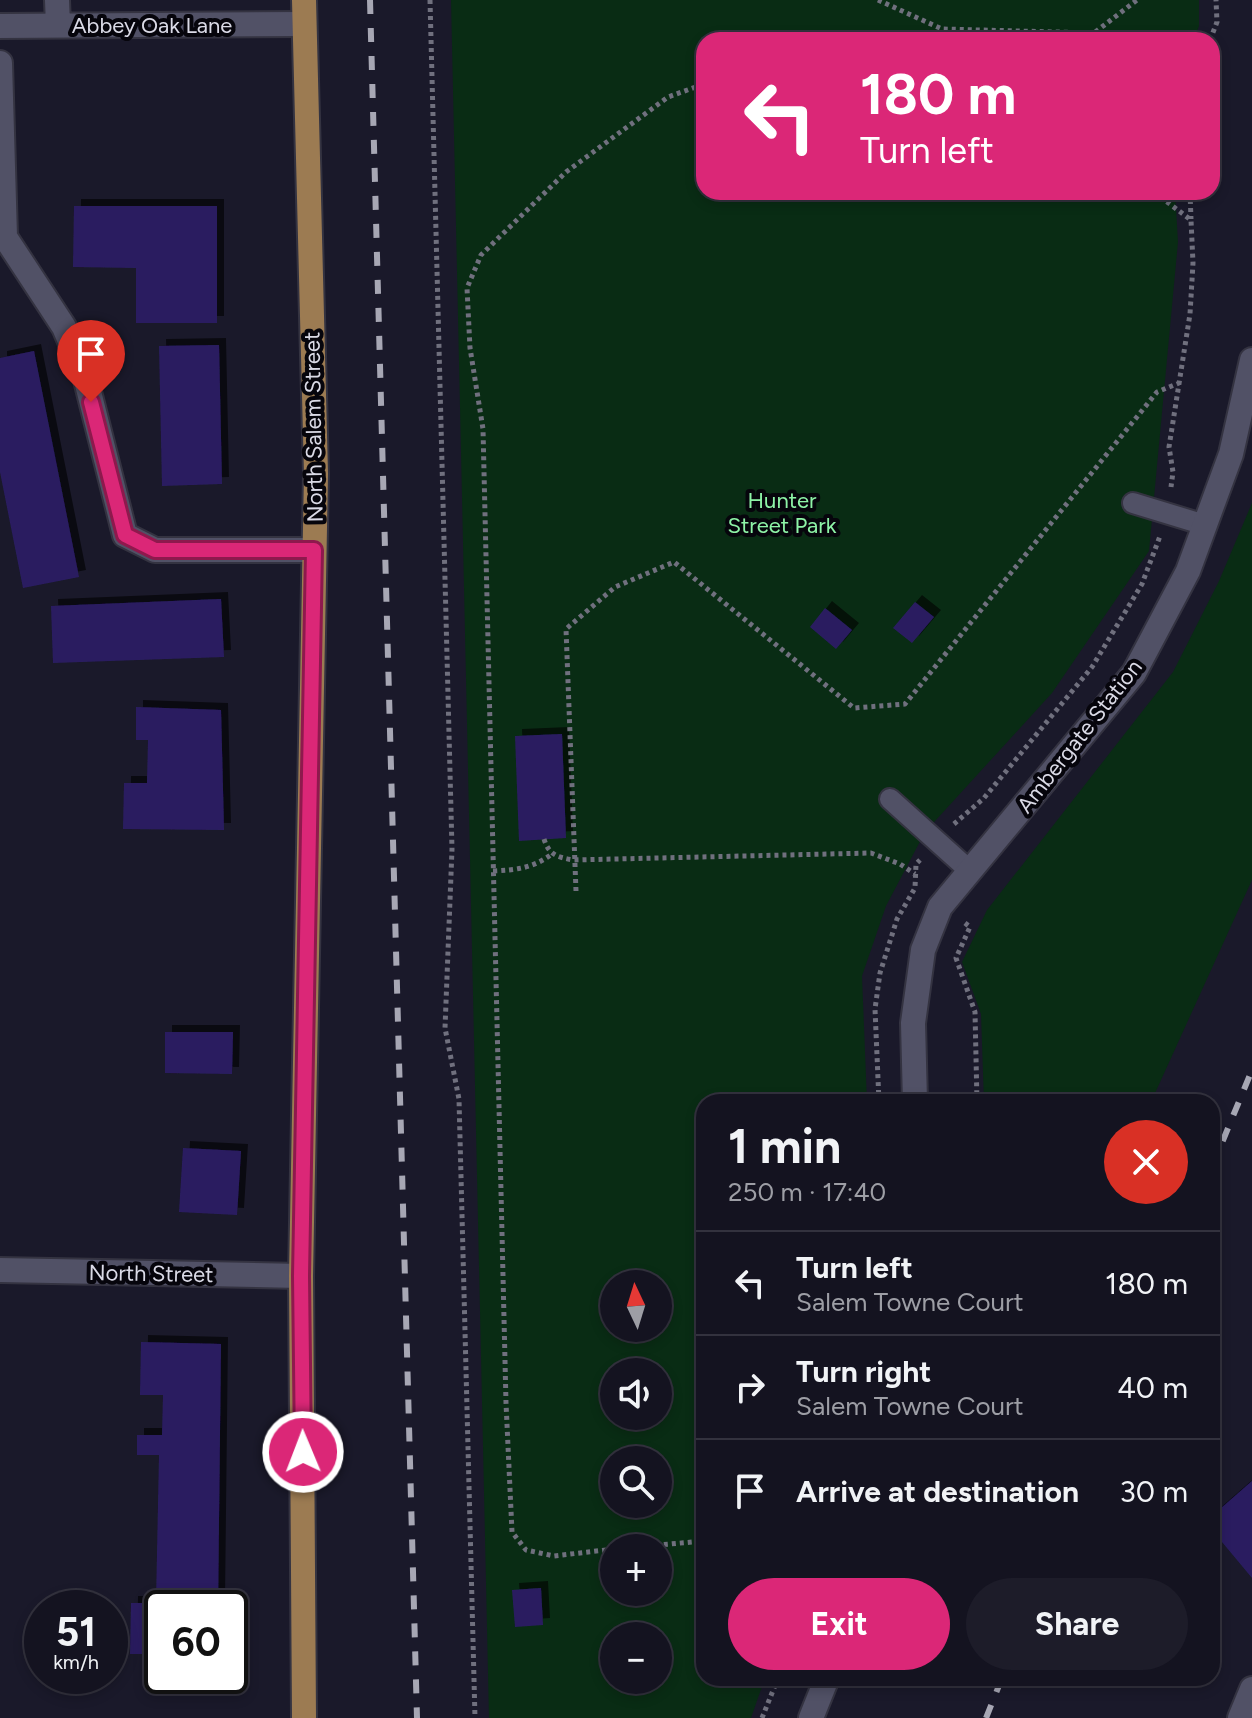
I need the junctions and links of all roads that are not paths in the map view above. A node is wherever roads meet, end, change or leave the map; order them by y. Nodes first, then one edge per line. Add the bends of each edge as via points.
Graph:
1 (57, 0) edge
2 (304, 12) edge
3 (58, 25) junction
4 (0, 26) edge
5 (0, 63) edge
6 (1252, 360) edge
7 (1133, 503) dead end
8 (1205, 525) junction
9 (314, 550) junction
10 (890, 799) dead end
11 (970, 871) junction
12 (915, 1094) edge
13 (0, 1270) edge
14 (301, 1276) junction
15 (824, 1686) edge
16 (1252, 1689) edge
17 (304, 1718) edge
18 (811, 1718) edge
19 (1240, 1718) edge

1 - 3 street
2 - 3 street, Abbey Oak Lane
2 - 9 main road, North Salem Street
3 - 4 street, Abbey Oak Lane
5 - 9 street via 5,237 64,327 85,376 125,535 155,550
6 - 8 street, Ambergate Station via 1231,454
7 - 8 lane
8 - 11 street, Ambergate Station via 1188,571 1134,673
9 - 14 main road, North Salem Street
10 - 11 lane
11 - 12 street, Ambergate Station via 940,907 923,950 913,1023
13 - 14 street, North Street
14 - 17 main road, North Salem Street
15 - 18 street
16 - 19 street

